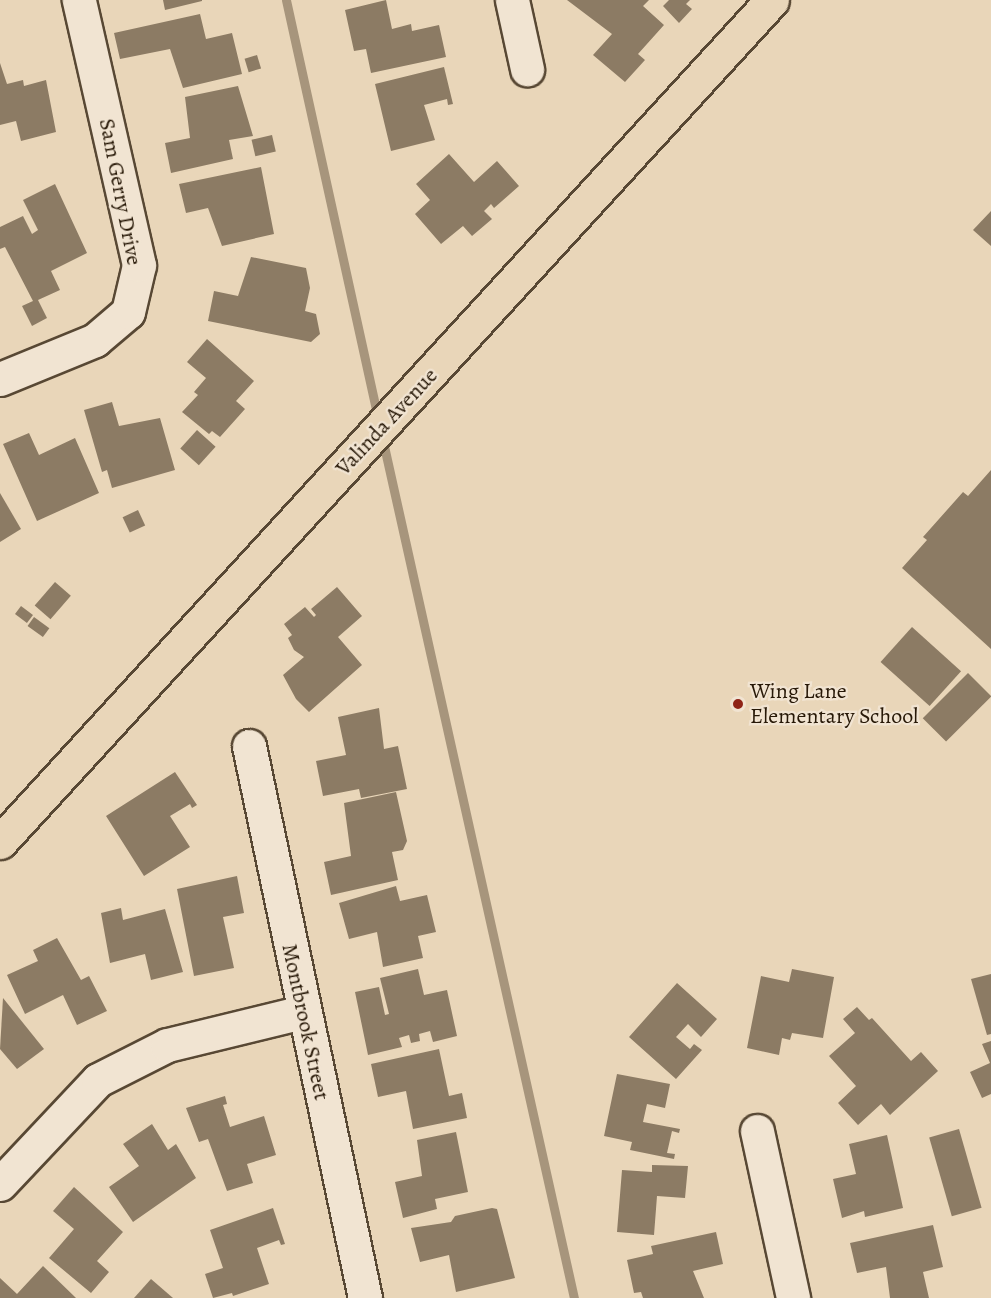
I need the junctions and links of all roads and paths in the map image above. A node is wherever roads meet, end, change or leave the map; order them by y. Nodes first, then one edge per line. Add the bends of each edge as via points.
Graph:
1 (79, 0) edge
2 (512, 0) edge
3 (772, 0) edge
4 (526, 69) dead end
5 (0, 379) edge
6 (249, 746) dead end
7 (0, 842) edge
8 (302, 1012) junction
9 (757, 1131) dead end
10 (0, 1184) edge
11 (365, 1298) edge
12 (793, 1298) edge

1 - 5 street, Sam Gerry Drive via 139,265 128,312 95,340
2 - 4 street
3 - 7 main road, Valinda Avenue
6 - 8 street, Montbrook Street
8 - 10 street via 167,1044 98,1080
8 - 11 street, Montbrook Street
9 - 12 street

